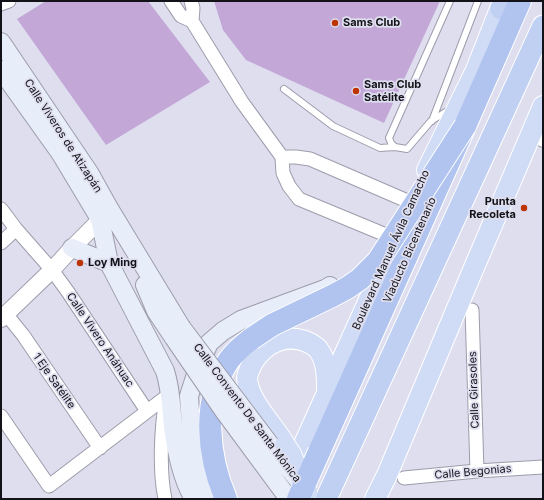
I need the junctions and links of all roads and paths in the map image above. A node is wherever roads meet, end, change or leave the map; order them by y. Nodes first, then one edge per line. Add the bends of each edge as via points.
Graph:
1 (9, 1) edge
2 (171, 1) edge
3 (191, 1) edge
4 (450, 1) edge
5 (478, 1) edge
6 (526, 1) edge
7 (509, 3) edge
8 (1, 4) edge
9 (192, 21) junction
10 (543, 26) edge
11 (1, 42) edge
12 (1, 70) edge
13 (284, 89) dead end
14 (459, 104) junction
15 (542, 108) edge
16 (431, 121) junction
17 (465, 126) junction
18 (543, 138) edge
19 (395, 147) junction
20 (282, 157) junction
21 (427, 169) junction
22 (405, 200) junction
23 (1, 209) edge
24 (105, 215) junction
25 (16, 229) junction
26 (386, 234) junction
27 (1, 243) edge
28 (72, 248) junction
29 (109, 263) junction
30 (52, 270) junction
31 (472, 310) dead end
32 (4, 317) edge
33 (178, 333) junction
34 (167, 390) junction
35 (327, 393) junction
36 (147, 411) junction
37 (1, 416) edge
38 (100, 448) junction
39 (543, 467) edge
40 (477, 471) junction
41 (395, 477) junction
42 (311, 498) edge
43 (165, 499) edge
44 (194, 499) edge
45 (207, 499) edge
46 (226, 499) edge
47 (279, 499) edge
48 (289, 499) edge
49 (375, 499) edge
50 (387, 499) edge

1 - 8 street
2 - 9 street via 181,16
3 - 9 street
4 - 19 lane via 389,138
5 - 16 lane
6 - 42 highway
7 - 14 main road, Boulevard Manuel Ávila Camacho
7 - 17 highway, Viaducto Bicentenario
9 - 20 street via 242,102
10 - 42 highway
11 - 24 main road, Calle Viveros de Atizapán via 90,174
12 - 24 main road, Calle Viveros de Atizapán
13 - 19 lane via 333,126 380,148
14 - 16 lane
14 - 21 main road, Boulevard Manuel Ávila Camacho
15 - 18 street
15 - 41 main road via 470,277
16 - 19 lane via 406,148
17 - 42 highway, Viaducto Bicentenario, bridge
17 - 46 highway, bridge via 378,261 360,279 272,326 238,349 228,360 218,380 212,403 210,430 212,451
20 - 22 street via 310,159
20 - 26 street via 283,173 299,199
21 - 22 main road
21 - 35 main road, Boulevard Manuel Ávila Camacho
22 - 26 main road
23 - 25 street, Calle Vivero Anáhuac
24 - 28 street
24 - 29 main road, Calle Viveros de Atizapán
24 - 33 main road, Calle Viveros de Atizapán via 122,230
25 - 27 street
25 - 30 street, Calle Vivero Anáhuac
26 - 45 main road via 367,260 347,276 325,289 241,320 209,343 189,396 197,463
28 - 29 main road
28 - 30 street
29 - 34 main road, Calle Viveros de Atizapán via 165,371
30 - 32 street
30 - 36 street, Calle Vivero Anáhuac
31 - 40 street, Calle Girasoles
32 - 38 street, 1 Eje Satélite via 22,335
33 - 42 main road, Calle Convento De Santa Mónica, bridge
33 - 48 main road, Calle Convento De Santa Mónica, bridge via 224,411
34 - 36 street
34 - 43 street via 163,418 162,477
34 - 44 main road, Calle Viveros de Atizapán via 178,455
35 - 42 main road, bridge via 326,366 318,349 311,343 300,340 289,338 267,346 257,356 247,378 256,402 291,454
35 - 47 main road, Boulevard Manuel Ávila Camacho
36 - 38 street
37 - 38 street via 49,486
39 - 40 street, Calle Begonias
40 - 41 street, Calle Begonias
41 - 49 main road
41 - 50 main road

